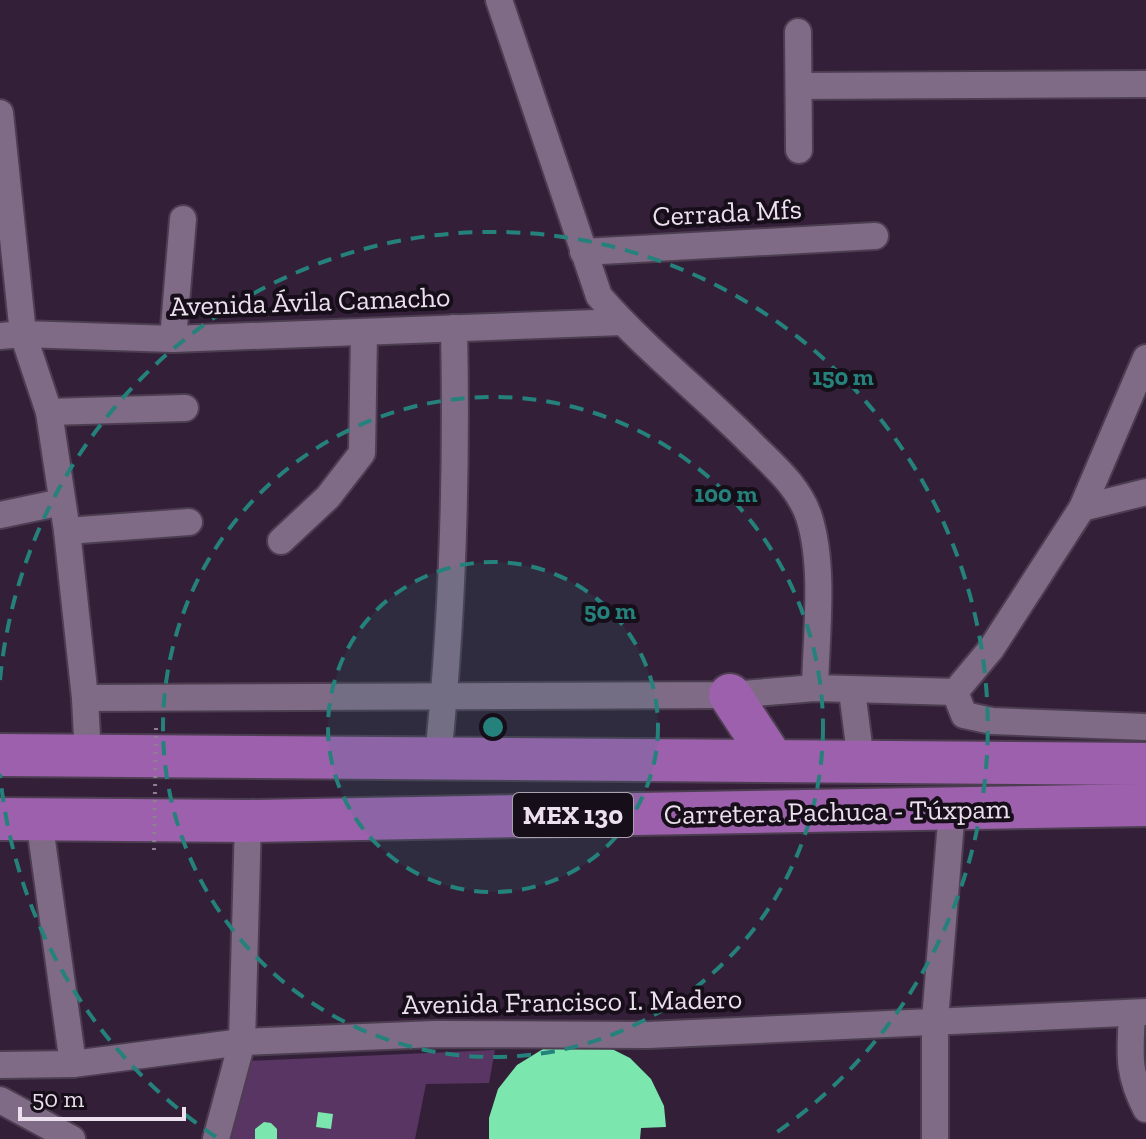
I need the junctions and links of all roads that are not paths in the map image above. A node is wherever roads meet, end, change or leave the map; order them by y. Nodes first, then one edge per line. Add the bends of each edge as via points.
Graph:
1 (499, 0) edge
2 (798, 32) dead end
3 (1146, 84) edge
4 (799, 86) junction
5 (0, 113) edge
6 (799, 150) dead end
7 (4, 161) edge
8 (183, 219) dead end
9 (875, 236) dead end
10 (583, 252) junction
11 (622, 322) junction
12 (454, 328) junction
13 (364, 333) junction
14 (12, 335) edge
15 (173, 339) junction
16 (1146, 358) edge
17 (185, 408) dead end
18 (49, 412) junction
19 (1146, 492) edge
20 (62, 502) junction
21 (1082, 508) junction
22 (0, 515) edge
23 (189, 522) dead end
24 (67, 531) junction
25 (281, 541) dead end
26 (815, 688) junction
27 (852, 691) junction
28 (955, 692) junction
29 (730, 695) junction
30 (444, 696) junction
31 (85, 698) junction
32 (1146, 727) edge
33 (0, 755) edge
34 (88, 757) junction
35 (438, 757) junction
36 (772, 759) junction
37 (861, 761) junction
38 (1146, 764) edge
39 (1146, 805) edge
40 (952, 809) junction
41 (19, 819) edge
42 (248, 821) junction
43 (1139, 1013) edge
44 (935, 1020) junction
45 (242, 1042) junction
46 (73, 1064) junction
47 (0, 1065) edge
48 (0, 1100) edge
49 (1146, 1109) edge
50 (72, 1139) edge
51 (216, 1139) edge
52 (935, 1139) edge

1 - 10 street
2 - 4 street
3 - 4 street
4 - 6 street
5 - 7 street
7 - 14 street
8 - 15 street
9 - 10 street, Cerrada Mfs
10 - 11 street via 599,296
11 - 12 street, Avenida Ávila Camacho
11 - 26 street via 797,490 815,546
12 - 13 street, Avenida Ávila Camacho
12 - 30 street via 457,449
13 - 15 street, Avenida Ávila Camacho
13 - 25 street via 362,453 328,497
14 - 15 street, Avenida Ávila Camacho
14 - 18 street
16 - 21 street
17 - 18 street
18 - 20 street
19 - 21 street
20 - 22 street
20 - 24 street
21 - 28 street via 991,649
23 - 24 street
24 - 31 street
26 - 27 street
26 - 29 street
27 - 28 street
27 - 37 street
28 - 32 street via 964,715 992,721
29 - 30 street
29 - 36 main road
30 - 31 street
30 - 35 street
31 - 34 street
33 - 34 main road, Carretera Pachuca - Túxpam / MEX 130
34 - 35 main road, Carretera Pachuca - Túxpam / MEX 130
35 - 36 main road, Carretera Pachuca - Túxpam / MEX 130
36 - 37 main road, Carretera Pachuca - Túxpam / MEX 130
37 - 38 main road, Carretera Pachuca - Túxpam / MEX 130
39 - 40 main road, Carretera Pachuca - Túxpam / MEX 130
40 - 42 main road, Carretera Pachuca - Túxpam / MEX 130
40 - 44 street
41 - 42 main road, Carretera Pachuca - Túxpam / MEX 130
41 - 46 street
42 - 45 street
43 - 44 street, Avenida Francisco I. Madero
43 - 49 street via 1130,1052 1133,1083
44 - 45 street, Avenida Francisco I. Madero via 648,1035 435,1034
44 - 52 street
45 - 46 street, Avenida Francisco I. Madero
45 - 51 street
46 - 47 street, Avenida Francisco I. Madero
48 - 50 street

